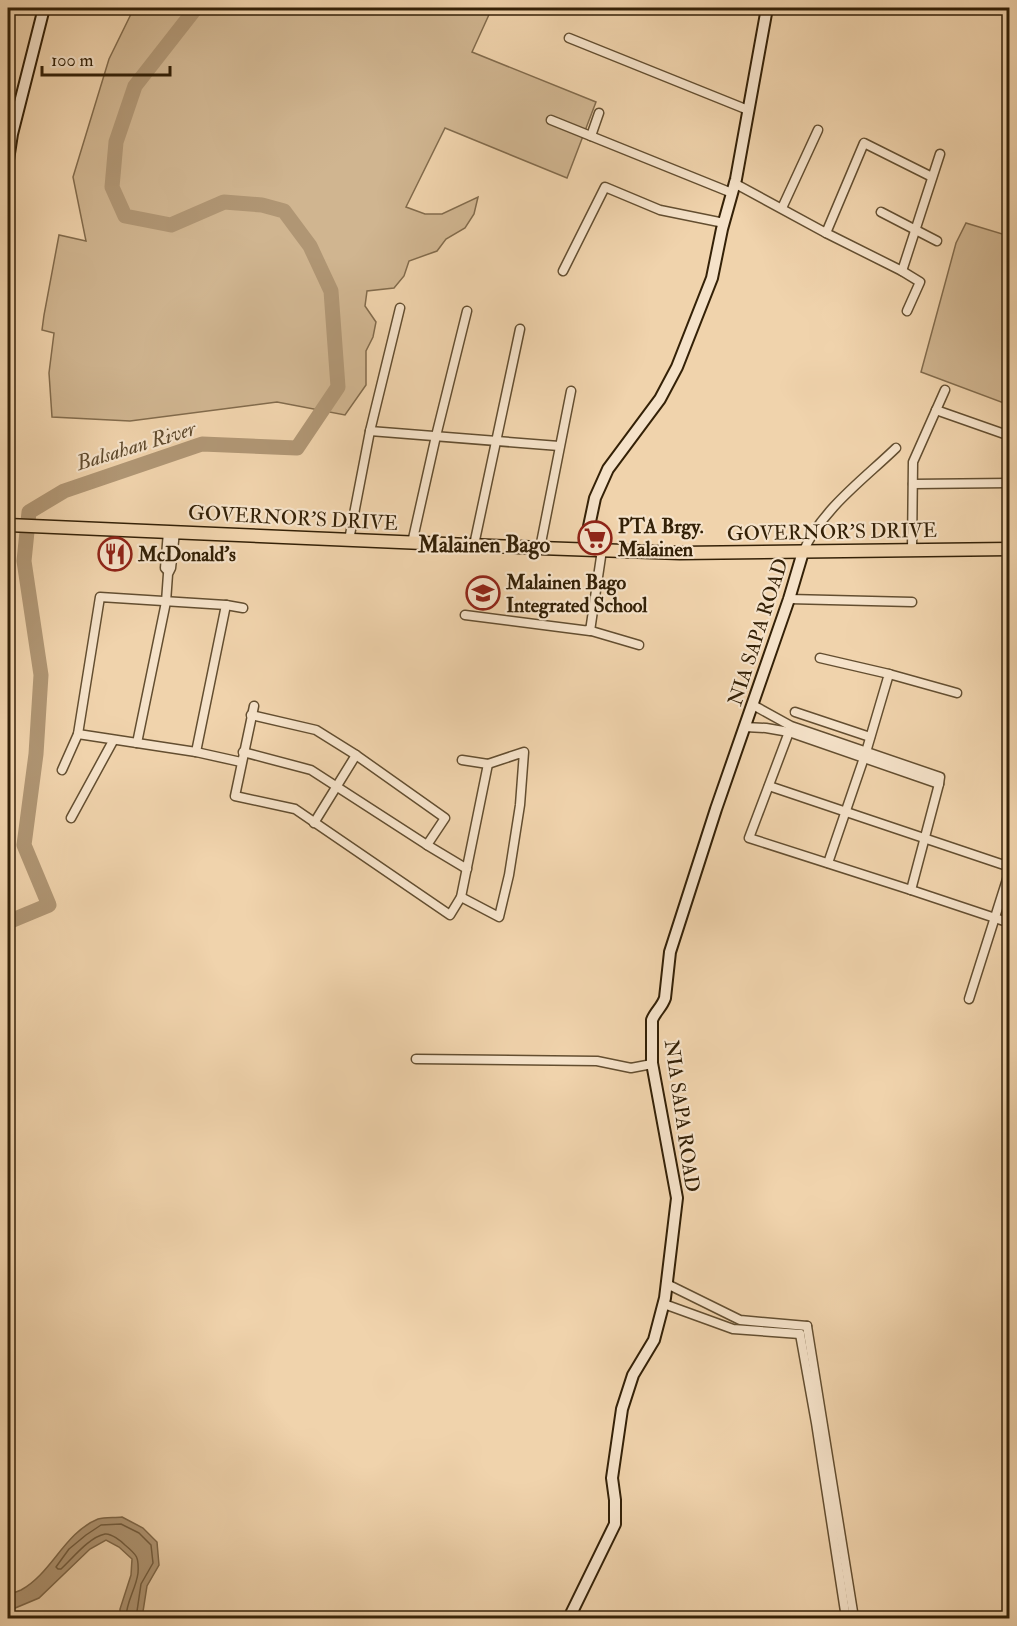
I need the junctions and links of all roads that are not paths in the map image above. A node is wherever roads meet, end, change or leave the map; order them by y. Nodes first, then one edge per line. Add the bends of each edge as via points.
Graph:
1 (44, 8) edge
2 (767, 8) edge
3 (569, 38) dead end
4 (748, 110) junction
5 (599, 113) dead end
6 (551, 120) dead end
7 (818, 130) dead end
8 (591, 136) junction
9 (940, 154) dead end
10 (8, 160) edge
11 (932, 177) junction
12 (733, 188) junction
13 (782, 208) junction
14 (881, 212) dead end
15 (724, 223) junction
16 (914, 230) junction
17 (826, 233) junction
18 (938, 241) dead end
19 (563, 271) dead end
20 (902, 271) junction
21 (400, 308) dead end
22 (467, 311) dead end
23 (907, 311) dead end
24 (520, 329) dead end
25 (945, 390) dead end
26 (571, 391) dead end
27 (936, 410) junction
28 (370, 431) junction
29 (436, 436) junction
30 (1010, 436) edge
31 (495, 441) junction
32 (559, 446) junction
33 (896, 448) dead end
34 (1010, 483) edge
35 (913, 484) junction
36 (11, 525) edge
37 (171, 537) junction
38 (349, 540) junction
39 (412, 543) junction
40 (474, 545) junction
41 (540, 548) junction
42 (1010, 549) edge
43 (584, 550) junction
44 (602, 550) junction
45 (912, 550) junction
46 (803, 552) junction
47 (789, 599) junction
48 (166, 602) junction
49 (912, 602) dead end
50 (226, 605) junction
51 (243, 608) dead end
52 (465, 615) dead end
53 (588, 630) junction
54 (639, 645) dead end
55 (820, 658) dead end
56 (888, 674) junction
57 (957, 693) dead end
58 (753, 705) junction
59 (795, 712) dead end
60 (745, 727) junction
61 (790, 729) junction
62 (78, 735) junction
63 (870, 737) junction
64 (113, 741) junction
65 (137, 743) junction
66 (196, 752) junction
67 (243, 752) junction
68 (356, 755) junction
69 (865, 755) junction
70 (462, 760) dead end
71 (241, 762) junction
72 (488, 764) junction
73 (62, 770) dead end
74 (338, 786) junction
75 (769, 786) junction
76 (845, 812) junction
77 (71, 818) dead end
78 (314, 823) junction
79 (925, 838) junction
80 (427, 845) junction
81 (828, 863) junction
82 (1010, 868) edge
83 (467, 869) junction
84 (911, 890) junction
85 (461, 897) junction
86 (994, 918) junction
87 (1010, 923) edge
88 (969, 999) dead end
89 (416, 1059) dead end
90 (652, 1064) junction
91 (667, 1284) junction
92 (664, 1304) junction
93 (729, 1314) junction
94 (725, 1326) junction
95 (807, 1326) junction
96 (800, 1334) junction
97 (569, 1618) edge
98 (846, 1618) edge
99 (854, 1618) edge

1 - 10 street
2 - 4 street
3 - 4 street
4 - 12 street
5 - 8 street
6 - 8 street
7 - 13 street
8 - 12 street
9 - 11 street
11 - 16 street
11 - 17 street via 864,142
12 - 13 street
12 - 15 street
13 - 17 street
14 - 16 street
15 - 19 street via 660,210 605,187
15 - 43 street via 712,278 677,367 660,399 608,469 595,498
16 - 18 street
16 - 20 street
17 - 20 street
20 - 23 street via 920,282
21 - 28 street
22 - 29 street
24 - 31 street
25 - 27 street
26 - 32 street
27 - 30 street
27 - 35 street via 913,462
28 - 29 street
28 - 38 street
29 - 31 street
29 - 39 street
31 - 32 street
31 - 40 street
32 - 41 street
33 - 46 street via 842,498 810,535
34 - 35 street
35 - 45 street
36 - 37 main road, GOVERNOR'S DRIVE
37 - 38 main road, GOVERNOR'S DRIVE
37 - 48 street
38 - 39 main road, GOVERNOR'S DRIVE
39 - 40 main road, GOVERNOR'S DRIVE
40 - 41 main road, GOVERNOR'S DRIVE
41 - 43 main road, GOVERNOR'S DRIVE
42 - 45 main road, GOVERNOR'S DRIVE
43 - 44 main road, GOVERNOR'S DRIVE
44 - 46 main road, GOVERNOR'S DRIVE
44 - 53 street
45 - 46 main road, GOVERNOR'S DRIVE
46 - 47 street, NIA SAPA ROAD
47 - 49 street
47 - 58 street, NIA SAPA ROAD
48 - 50 street
48 - 62 street via 100,597
48 - 65 street
50 - 51 street
50 - 66 street
52 - 53 street
53 - 54 street
55 - 56 street
56 - 57 street
56 - 63 street
58 - 60 street, NIA SAPA ROAD
58 - 61 street
59 - 63 street
60 - 61 street
60 - 90 street, NIA SAPA ROAD via 670,952 662,1005 651,1020
61 - 69 street
61 - 75 street
62 - 64 street
62 - 73 street
63 - 69 street
64 - 65 street
64 - 77 street
65 - 66 street
66 - 71 street
67 - 68 street via 253,710 316,730
67 - 71 street
67 - 74 street via 311,770
68 - 74 street
68 - 80 street via 445,818
69 - 76 street
69 - 79 street via 940,777
70 - 72 street
71 - 78 street via 235,796 295,809
72 - 83 street
72 - 85 street via 524,752 520,805 499,917
74 - 78 street
74 - 80 street
75 - 76 street
75 - 81 street via 749,838
76 - 79 street
76 - 81 street
78 - 85 street via 450,915
79 - 82 street
79 - 84 street
80 - 83 street
81 - 84 street
82 - 86 street
83 - 85 street
84 - 86 street
86 - 87 street
86 - 88 street
89 - 90 street via 597,1061 631,1068
90 - 91 street, NIA SAPA ROAD via 677,1198
91 - 92 street, NIA SAPA ROAD
91 - 93 street
92 - 94 street
92 - 97 street, NIA SAPA ROAD via 654,1340 633,1375 622,1409 612,1478 615,1524
93 - 94 street
93 - 95 street via 740,1320
94 - 96 street
95 - 96 street
95 - 99 street
96 - 98 street

